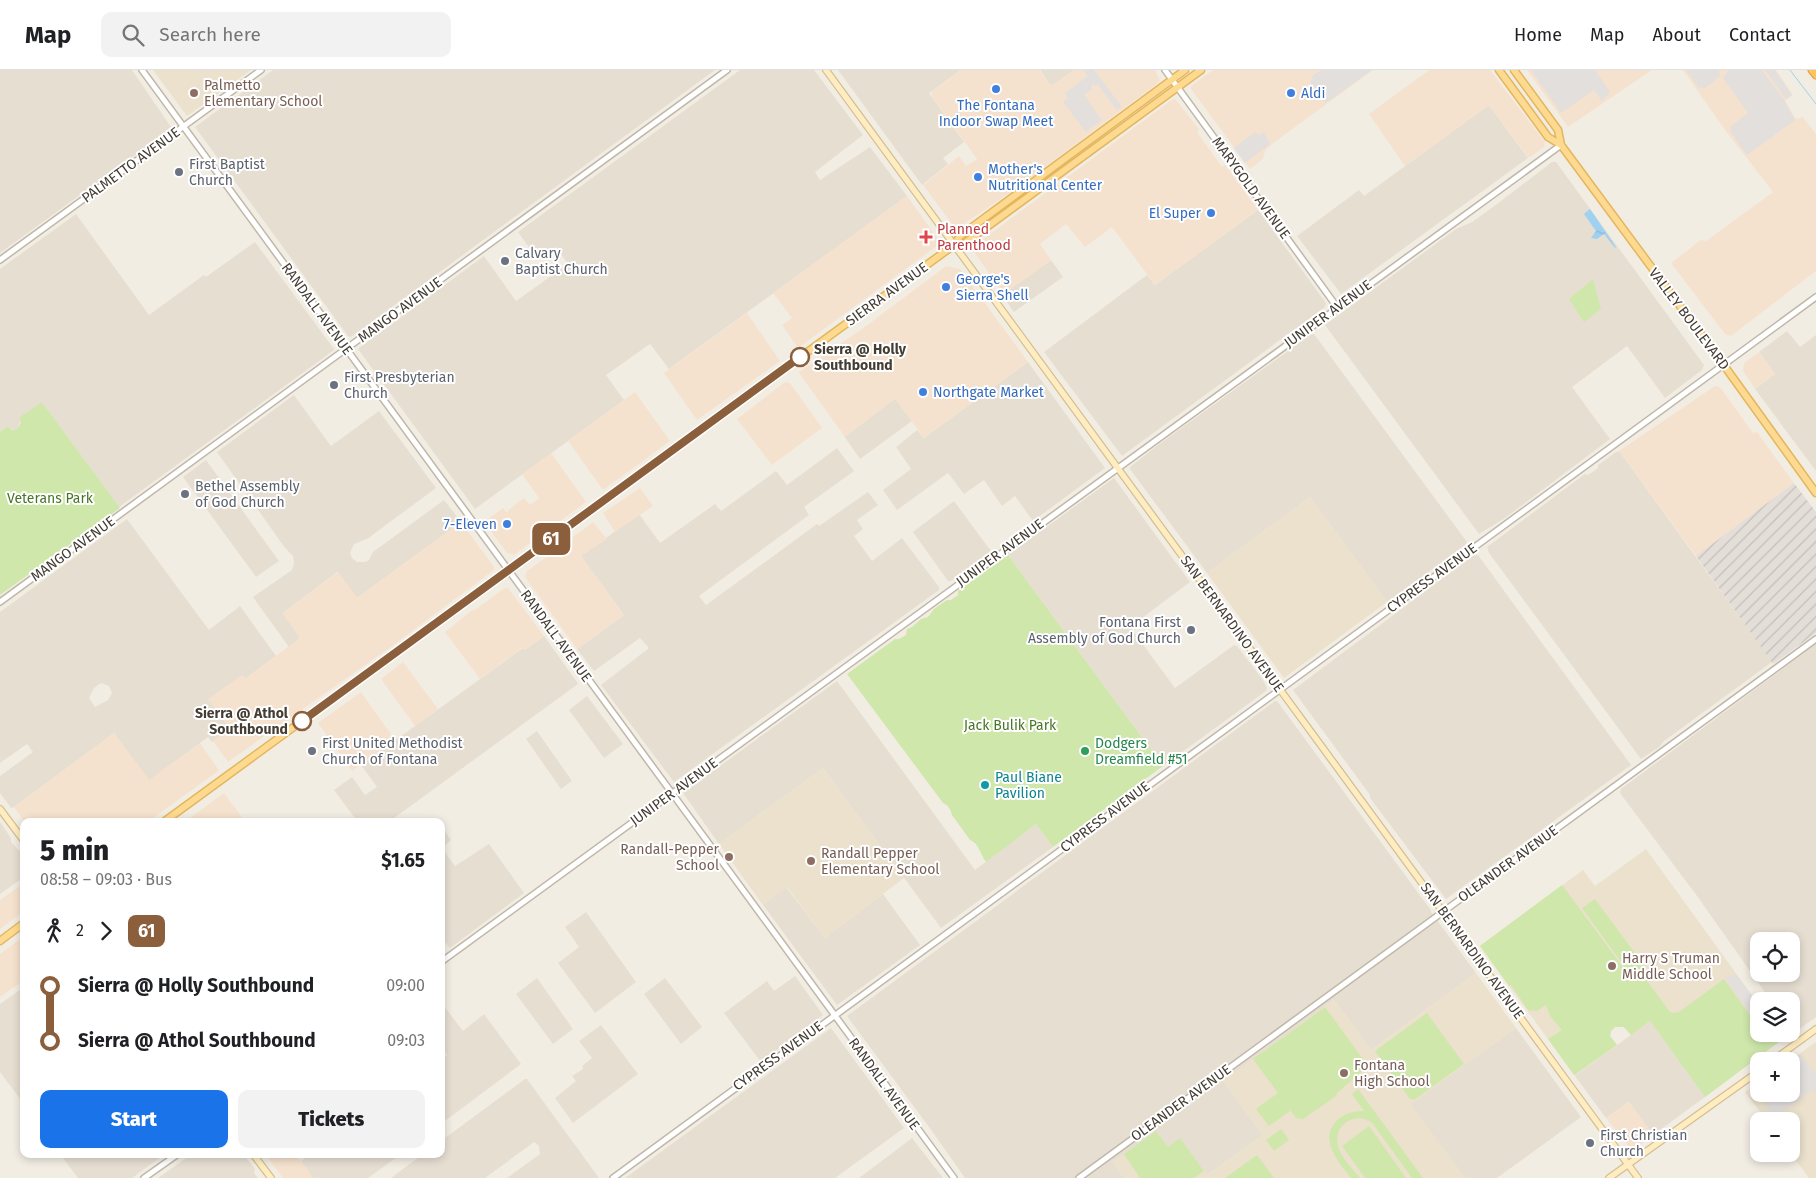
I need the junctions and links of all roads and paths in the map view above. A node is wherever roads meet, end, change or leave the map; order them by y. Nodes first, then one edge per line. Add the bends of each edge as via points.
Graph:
1 (142, 70) edge
2 (261, 70) edge
3 (727, 70) edge
4 (826, 70) edge
5 (1165, 70) edge
6 (1185, 70) edge
7 (1201, 70) edge
8 (1499, 70) edge
9 (1514, 70) edge
10 (1812, 70) edge
11 (1816, 75) edge
12 (1172, 80) junction
13 (1178, 87) junction
14 (184, 126) junction
15 (1560, 145) junction
16 (1075, 151) junction
17 (1042, 187) junction
18 (954, 245) junction
19 (0, 260) edge
20 (1816, 296) edge
21 (1338, 307) junction
22 (346, 349) junction
23 (1723, 364) junction
24 (1117, 467) junction
25 (1816, 493) edge
26 (508, 571) junction
27 (0, 602) edge
28 (1816, 639) edge
29 (1280, 689) junction
30 (672, 794) junction
31 (0, 809) edge
32 (169, 818) edge
33 (20, 836) edge
34 (1443, 911) junction
35 (20, 926) edge
36 (0, 941) edge
37 (445, 959) edge
38 (834, 1015) junction
39 (1816, 1029) edge
40 (1784, 1052) edge
41 (1750, 1077) edge
42 (172, 1158) edge
43 (256, 1158) edge
44 (1628, 1164) junction
45 (144, 1178) edge
46 (270, 1178) edge
47 (613, 1178) edge
48 (954, 1178) edge
49 (1079, 1178) edge
50 (1609, 1178) edge
51 (1638, 1178) edge

1 - 14 street, RANDALL AVENUE
2 - 14 street, PALMETTO AVENUE
3 - 22 street, MANGO AVENUE
4 - 18 main road, SAN BERNARDINO AVENUE
5 - 12 street, MARYGOLD AVENUE
6 - 12 main road, SIERRA AVENUE
7 - 13 main road, SIERRA AVENUE
8 - 15 main road, VALLEY BOULEVARD via 1548,137
9 - 15 main road, VALLEY BOULEVARD via 1558,130
10 - 11 highway
12 - 13 street, MARYGOLD AVENUE
12 - 16 main road, SIERRA AVENUE
13 - 17 main road, SIERRA AVENUE
13 - 21 street, MARYGOLD AVENUE
14 - 19 street, PALMETTO AVENUE
14 - 22 street, RANDALL AVENUE
15 - 21 street, JUNIPER AVENUE
15 - 23 main road, VALLEY BOULEVARD
16 - 17 main road via 1077,155 1050,176
16 - 18 main road, SIERRA AVENUE via 960,236
17 - 18 main road, SIERRA AVENUE via 965,243
18 - 24 main road, SAN BERNARDINO AVENUE
18 - 26 main road, SIERRA AVENUE
20 - 23 street, CYPRESS AVENUE
21 - 24 street, JUNIPER AVENUE
22 - 26 street, RANDALL AVENUE
22 - 27 street, MANGO AVENUE
23 - 25 main road, VALLEY BOULEVARD
23 - 29 street, CYPRESS AVENUE
24 - 29 main road, SAN BERNARDINO AVENUE
24 - 30 street, JUNIPER AVENUE
26 - 30 street, RANDALL AVENUE
26 - 32 main road, SIERRA AVENUE
28 - 34 street, OLEANDER AVENUE
29 - 34 main road, SAN BERNARDINO AVENUE
29 - 38 street, CYPRESS AVENUE
30 - 37 street, JUNIPER AVENUE
30 - 38 street, RANDALL AVENUE
31 - 33 main road
34 - 44 main road, SAN BERNARDINO AVENUE
34 - 49 street, OLEANDER AVENUE
35 - 36 main road
38 - 47 street, CYPRESS AVENUE
38 - 48 street, RANDALL AVENUE
39 - 40 main road
41 - 44 main road
42 - 45 street
43 - 46 main road
44 - 50 main road
44 - 51 main road, SAN BERNARDINO AVENUE

